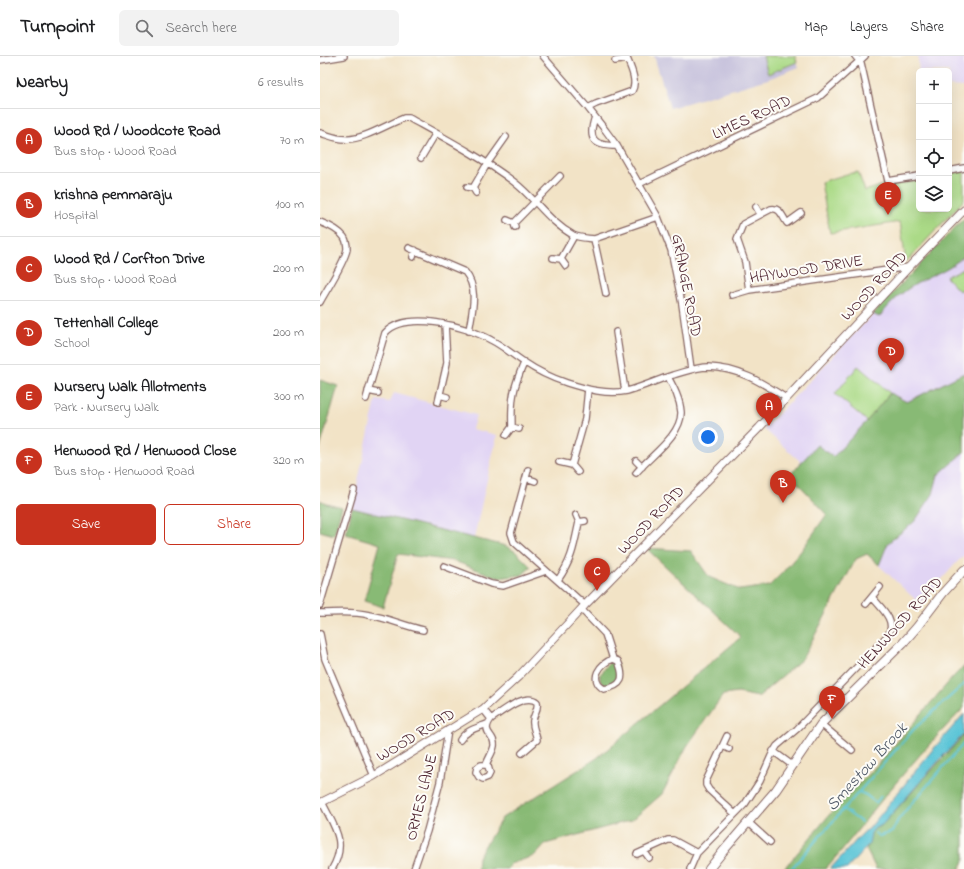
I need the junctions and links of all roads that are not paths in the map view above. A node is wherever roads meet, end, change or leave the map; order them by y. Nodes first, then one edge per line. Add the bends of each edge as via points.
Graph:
1 (342, 56) edge
2 (543, 56) edge
3 (864, 56) edge
4 (626, 57) edge
5 (857, 58) edge
6 (320, 60) edge
7 (615, 61) dead end
8 (588, 108) junction
9 (595, 117) junction
10 (320, 133) edge
11 (436, 133) junction
12 (506, 138) dead end
13 (617, 146) junction
14 (421, 158) dead end
15 (488, 164) junction
16 (964, 168) edge
17 (952, 170) edge
18 (560, 176) dead end
19 (916, 176) edge
20 (638, 184) junction
21 (472, 190) dead end
22 (535, 201) junction
23 (756, 207) dead end
24 (964, 210) edge
25 (801, 213) dead end
26 (760, 214) junction
27 (658, 217) junction
28 (507, 220) dead end
29 (320, 222) edge
30 (574, 236) junction
31 (594, 238) junction
32 (409, 248) dead end
33 (415, 250) junction
34 (413, 256) dead end
35 (553, 258) dead end
36 (561, 258) junction
37 (566, 266) dead end
38 (909, 267) junction
39 (749, 290) junction
40 (606, 294) dead end
41 (732, 295) dead end
42 (320, 302) edge
43 (445, 324) junction
44 (469, 331) junction
45 (616, 332) dead end
46 (524, 362) junction
47 (692, 369) junction
48 (668, 377) junction
49 (588, 389) junction
50 (368, 391) junction
51 (625, 391) junction
52 (378, 393) dead end
53 (440, 395) junction
54 (447, 397) dead end
55 (786, 398) junction
56 (366, 399) dead end
57 (438, 402) dead end
58 (512, 427) junction
59 (519, 429) dead end
60 (506, 435) dead end
61 (636, 461) dead end
62 (559, 462) dead end
63 (572, 465) junction
64 (642, 466) junction
65 (528, 470) dead end
66 (578, 472) dead end
67 (636, 473) dead end
68 (526, 478) junction
69 (535, 481) dead end
70 (354, 490) dead end
71 (576, 515) dead end
72 (585, 521) dead end
73 (579, 522) junction
74 (444, 566) dead end
75 (964, 570) edge
76 (546, 571) junction
77 (558, 580) junction
78 (880, 587) dead end
79 (872, 597) junction
80 (866, 604) dead end
81 (320, 606) edge
82 (583, 607) junction
83 (320, 613) edge
84 (423, 630) dead end
85 (320, 634) edge
86 (613, 659) junction
87 (483, 709) junction
88 (489, 722) junction
89 (820, 724) junction
90 (448, 730) junction
91 (727, 736) dead end
92 (460, 740) dead end
93 (723, 746) junction
94 (729, 749) dead end
95 (852, 750) dead end
96 (774, 751) junction
97 (522, 753) dead end
98 (486, 764) dead end
99 (792, 765) junction
100 (374, 776) junction
101 (321, 803) edge
102 (735, 814) junction
103 (748, 822) junction
104 (770, 842) dead end
105 (644, 851) junction
106 (698, 853) junction
107 (638, 854) dead end
108 (649, 858) dead end
109 (332, 869) edge
110 (414, 869) edge
111 (690, 869) edge
112 (709, 869) edge

1 - 6 street
2 - 8 street, GRANGE ROAD
3 - 5 street, LIMES ROAD
4 - 7 street
4 - 8 street via 635,86 632,91
5 - 19 street via 872,108 888,181
5 - 20 street, LIMES ROAD via 818,98
8 - 9 street, GRANGE ROAD
9 - 13 street, GRANGE ROAD
9 - 13 street via 591,132 597,144
10 - 11 street via 340,139 352,139 404,118 409,118
11 - 14 street
11 - 15 street
12 - 15 street
13 - 20 street, GRANGE ROAD
15 - 21 street
15 - 22 street
16 - 17 street
18 - 22 street
20 - 27 street, GRANGE ROAD
22 - 28 street via 514,225
22 - 30 street via 555,222
23 - 26 street
24 - 38 street, WOOD ROAD
25 - 26 street via 787,223 776,208
26 - 39 street via 743,224 737,239
27 - 31 street
27 - 47 street, GRANGE ROAD via 672,250
29 - 42 street via 344,237 347,244 344,259
30 - 31 street
30 - 36 street
31 - 40 street
32 - 33 street
33 - 34 street
33 - 44 street via 465,272 474,295
35 - 36 street
36 - 37 street
38 - 39 street, HAYWOOD DRIVE
38 - 55 street, WOOD ROAD
39 - 41 street, HAYWOOD DRIVE
43 - 44 street
43 - 50 street via 420,321 398,324 390,328 385,333
43 - 53 street via 447,363
44 - 46 street via 490,339
45 - 51 street
46 - 49 street via 552,378
46 - 58 street via 513,391
47 - 48 street
47 - 55 street via 707,367 736,372 755,379
48 - 51 street
48 - 64 street via 679,402 680,422 676,431
49 - 51 street
49 - 63 street via 585,419
50 - 52 street
50 - 56 street
53 - 54 street
53 - 57 street
55 - 82 street, WOOD ROAD
58 - 59 street
58 - 60 street
61 - 64 street
62 - 63 street
63 - 66 street
64 - 67 street
65 - 68 street
68 - 69 street
68 - 76 street via 511,533 514,542
70 - 81 street
71 - 73 street
72 - 73 street
73 - 77 street via 573,552
74 - 76 street via 503,586
75 - 89 main road, HENWOOD ROAD via 903,642
76 - 77 street
77 - 82 street
78 - 79 street
79 - 80 street
79 - 96 street, HENWOOD ROAD via 891,622 891,631
82 - 86 street via 605,634
82 - 87 street, WOOD ROAD via 518,677
83 - 84 street via 359,613
85 - 100 street via 325,659
86 - 86 street via 618,661 622,678 616,686 604,689 599,686 596,677 607,661
87 - 88 street
87 - 90 street, WOOD ROAD
88 - 92 street via 463,735
88 - 97 street via 523,699 535,700 538,708 532,722 537,740
88 - 98 street via 487,731 495,746
89 - 95 street
89 - 99 main road, HENWOOD ROAD
90 - 100 street, WOOD ROAD
90 - 110 street, ORMES LANE via 440,782
91 - 93 street
93 - 94 street
93 - 102 street via 706,785
96 - 99 street
96 - 102 street, HENWOOD ROAD via 760,781
99 - 103 main road, HENWOOD ROAD via 776,790
100 - 101 street, WOOD ROAD
101 - 109 street via 340,843
102 - 106 street, HENWOOD ROAD
103 - 104 street
103 - 112 main road, HENWOOD ROAD
105 - 106 street via 673,840
105 - 107 street
105 - 108 street
106 - 111 street, HENWOOD ROAD

